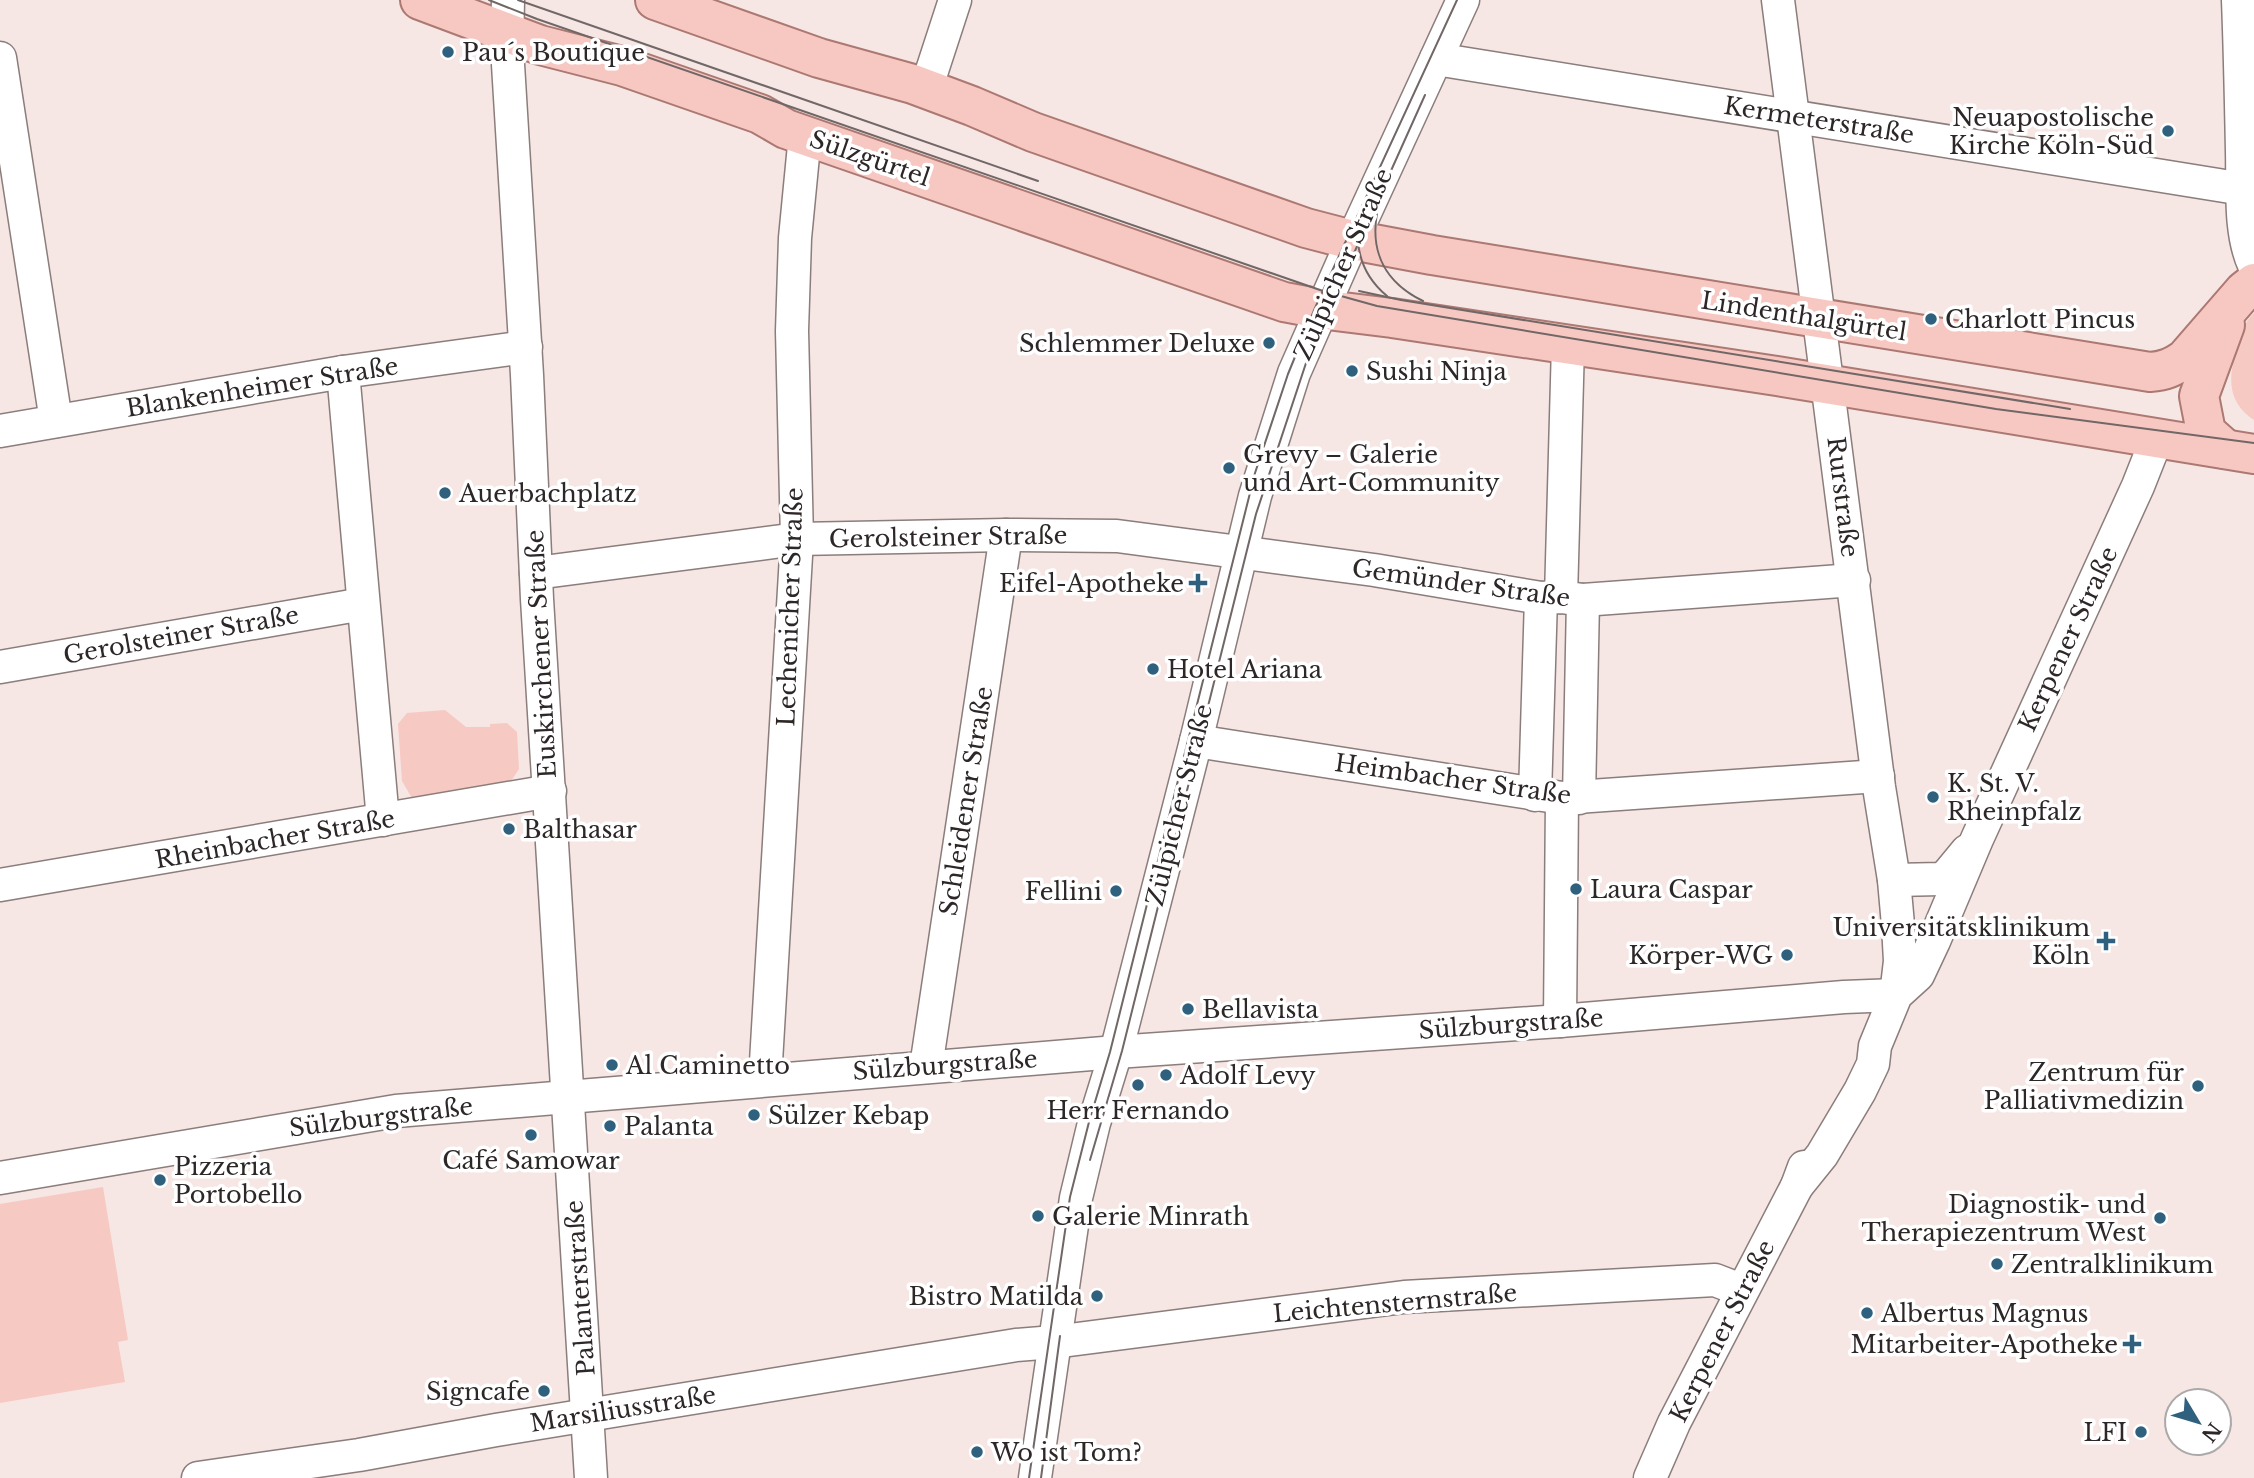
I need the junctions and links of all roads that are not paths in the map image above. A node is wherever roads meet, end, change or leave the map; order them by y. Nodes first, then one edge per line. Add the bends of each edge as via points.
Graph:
1 (420, 0) edge
2 (655, 0) edge
3 (956, 0) edge
4 (1778, 0) edge
5 (2238, 0) edge
6 (1461, 1) edge
7 (508, 17) edge
8 (2247, 37) edge
9 (0, 58) edge
10 (1436, 59) junction
11 (926, 89) junction
12 (4, 112) edge
13 (1793, 116) junction
14 (805, 135) junction
15 (2243, 189) junction
16 (12, 209) edge
17 (1352, 240) junction
18 (2254, 265) edge
19 (2243, 295) edge
20 (1322, 309) junction
21 (1819, 317) junction
22 (1568, 345) junction
23 (526, 347) junction
24 (343, 372) junction
25 (1827, 384) junction
26 (56, 421) junction
27 (0, 431) edge
28 (2157, 438) junction
29 (2240, 452) edge
30 (1006, 535) junction
31 (797, 539) junction
32 (1238, 553) junction
33 (536, 573) junction
34 (1854, 580) junction
35 (1561, 598) junction
36 (363, 604) junction
37 (0, 667) edge
38 (1196, 741) junction
39 (1878, 776) junction
40 (550, 791) junction
41 (1559, 797) junction
42 (383, 820) junction
43 (1977, 839) junction
44 (1894, 880) junction
45 (0, 885) edge
46 (1896, 995) junction
47 (1560, 1021) junction
48 (1116, 1052) junction
49 (926, 1067) junction
50 (765, 1079) junction
51 (568, 1097) junction
52 (0, 1178) edge
53 (1741, 1290) junction
54 (1051, 1342) junction
55 (588, 1415) junction
56 (360, 1466) edge
57 (198, 1478) edge
58 (591, 1478) edge
59 (1035, 1478) edge
60 (1650, 1478) edge

1 - 7 main road, Sülzgürtel
2 - 11 main road via 819,58
3 - 11 street
4 - 13 street, Rurstraße
5 - 8 street
6 - 10 street, Zülpicher Straße
7 - 14 main road, Sülzgürtel via 540,45 622,66 760,114
7 - 23 street, Euskirchener Straße
8 - 15 street
9 - 12 street
10 - 13 street, Kermeterstraße
10 - 17 street, Zülpicher Straße
11 - 17 main road via 1033,132
12 - 16 street
13 - 15 street, Kermeterstraße
13 - 21 street, Rurstraße
14 - 20 main road, Sülzgürtel via 1284,302
14 - 31 street, Lechenicher Straße via 792,331
15 - 18 street via 2246,237
16 - 26 street
17 - 20 street, Zülpicher Straße
17 - 21 main road, Lindenthalgürtel
19 - 21 main road, Lindenthalgürtel via 2185,359 2173,368 2150,372
19 - 28 main road
19 - 29 main road via 2199,396 2206,432
20 - 22 main road
20 - 32 street, Zülpicher Straße via 1294,373
21 - 25 street, Rurstraße
22 - 25 main road
22 - 35 street
23 - 24 street, Blankenheimer Straße
23 - 33 street, Euskirchener Straße
24 - 26 street, Blankenheimer Straße
24 - 36 street
25 - 28 main road
25 - 34 street, Rurstraße
26 - 27 street, Blankenheimer Straße
28 - 29 main road
28 - 43 street, Kerpener Straße
30 - 31 street, Gerolsteiner Straße
30 - 32 street, Gerolsteiner Straße via 1116,536
30 - 49 street, Schleidener Straße
31 - 33 street, Gerolsteiner Straße
31 - 50 street, Lechenicher Straße
32 - 35 street, Gemünder Straße
32 - 38 street, Zülpicher Straße
33 - 40 street, Euskirchener Straße
34 - 35 street, Gemünder Straße
34 - 39 street, Rurstraße
35 - 41 street
35 - 41 street
36 - 37 street, Gerolsteiner Straße
36 - 42 street
38 - 41 street, Heimbacher Straße
38 - 48 street, Zülpicher Straße
39 - 41 street, Heimbacher Straße
39 - 44 street, Rurstraße
40 - 42 street, Rheinbacher Straße
40 - 51 street, Euskirchener Straße
41 - 47 street
42 - 45 street, Rheinbacher Straße
43 - 44 street, Kerpener Straße via 1941,879
43 - 46 street, Kerpener Straße via 1918,975
44 - 46 street, Rurstraße via 1900,961
46 - 47 street, Sülzburgstraße
46 - 53 street, Kerpener Straße via 1860,1091 1822,1156 1797,1186
47 - 48 street, Sülzburgstraße
48 - 49 street, Sülzburgstraße
48 - 54 street, Zülpicher Straße via 1076,1198
49 - 50 street, Sülzburgstraße
50 - 51 street, Sülzburgstraße
51 - 52 street, Sülzburgstraße via 396,1111
51 - 55 street, Palanterstraße
53 - 54 street, Leichtensternstraße via 1715,1280 1404,1297
53 - 60 street, Kerpener Straße
54 - 55 street, Marsiliusstraße
54 - 59 street, Zülpicher Straße
55 - 56 street, Marsiliusstraße
55 - 58 street, Palanterstraße
56 - 57 street, Marsiliusstraße

